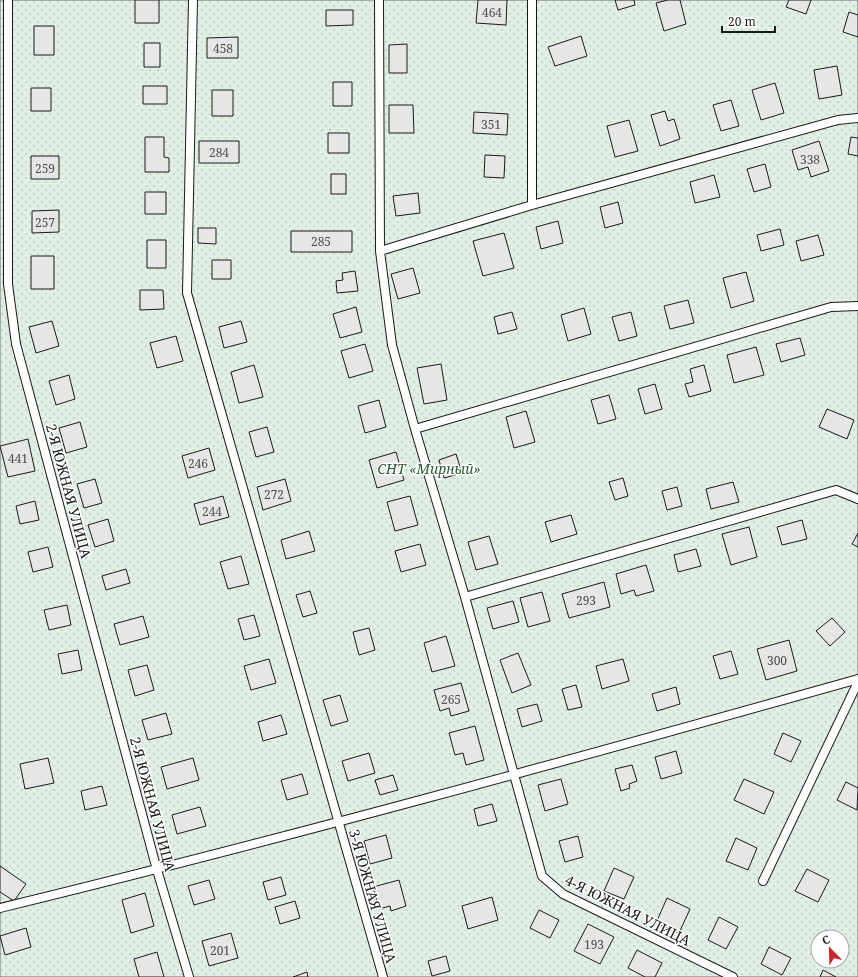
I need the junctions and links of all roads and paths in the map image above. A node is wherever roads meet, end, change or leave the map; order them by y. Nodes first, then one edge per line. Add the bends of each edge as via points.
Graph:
1 (8, 0) edge
2 (193, 0) edge
3 (379, 0) edge
4 (532, 0) edge
5 (858, 118) edge
6 (532, 205) junction
7 (380, 251) junction
8 (858, 306) edge
9 (415, 429) junction
10 (858, 498) edge
11 (465, 597) junction
12 (858, 681) edge
13 (513, 776) junction
14 (338, 822) junction
15 (157, 870) junction
16 (763, 881) dead end
17 (0, 908) edge
18 (189, 977) edge
19 (383, 977) edge
20 (733, 977) edge

1 - 15 lane, 2-Я ЮЖНАЯ УЛИЦА via 8,284 16,344
2 - 14 lane, 3-Я ЮЖНАЯ УЛИЦА via 187,292
3 - 7 lane, 4-Я ЮЖНАЯ УЛИЦА
4 - 6 lane
5 - 6 lane via 838,120
6 - 7 lane
7 - 9 lane, 4-Я ЮЖНАЯ УЛИЦА via 392,345
8 - 9 lane via 831,307
9 - 11 lane, 4-Я ЮЖНАЯ УЛИЦА
10 - 11 lane via 836,490
11 - 13 lane, 4-Я ЮЖНАЯ УЛИЦА
12 - 13 lane
12 - 16 lane
13 - 14 lane
13 - 20 lane, 4-Я ЮЖНАЯ УЛИЦА via 542,876 563,894
14 - 15 lane
14 - 19 lane, 3-Я ЮЖНАЯ УЛИЦА
15 - 17 lane
15 - 18 lane, 2-Я ЮЖНАЯ УЛИЦА

